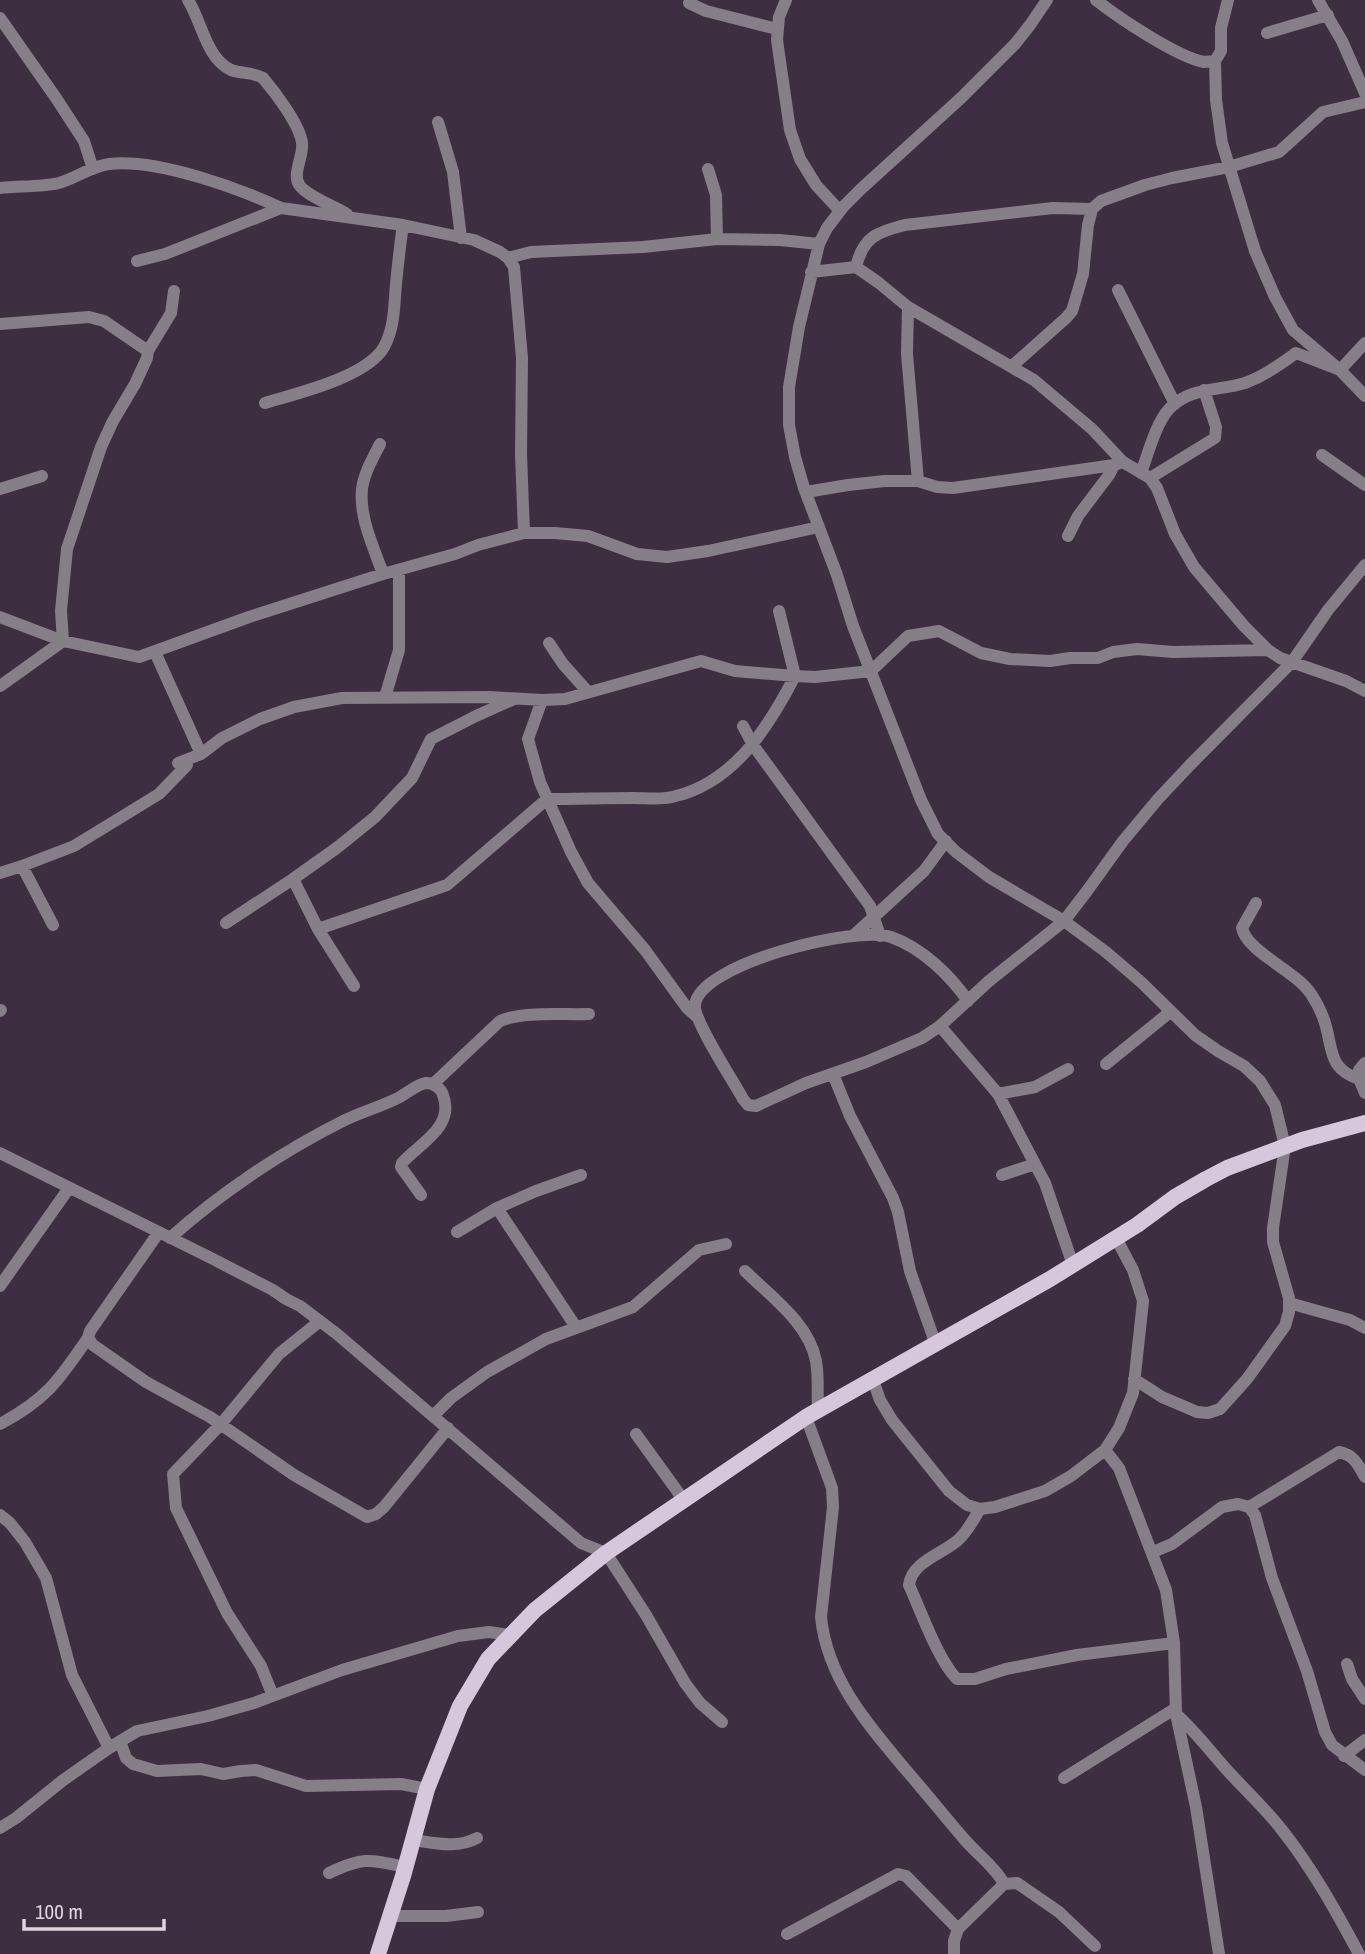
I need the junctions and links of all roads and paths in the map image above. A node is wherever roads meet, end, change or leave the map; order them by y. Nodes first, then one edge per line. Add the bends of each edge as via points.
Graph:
1 (188, 0) edge
2 (786, 0) edge
3 (1047, 0) edge
4 (1096, 0) edge
5 (1228, 0) edge
6 (1318, 0) edge
7 (689, 3) dead end
8 (1328, 15) junction
9 (0, 18) edge
10 (777, 29) junction
11 (1268, 33) dead end
12 (1215, 61) junction
13 (1365, 93) edge
14 (1365, 102) edge
15 (438, 122) dead end
16 (1229, 167) junction
17 (93, 169) junction
18 (708, 169) dead end
19 (0, 188) edge
20 (281, 208) junction
21 (1092, 209) junction
22 (840, 211) junction
23 (352, 218) junction
24 (402, 225) junction
25 (461, 237) junction
26 (717, 239) junction
27 (819, 244) junction
28 (508, 258) junction
29 (137, 261) dead end
30 (856, 267) junction
31 (811, 272) junction
32 (1118, 290) dead end
33 (174, 291) dead end
34 (908, 307) junction
35 (0, 324) edge
36 (1365, 343) edge
37 (148, 351) junction
38 (1012, 366) junction
39 (1339, 370) junction
40 (1204, 390) junction
41 (1365, 396) edge
42 (265, 403) dead end
43 (1175, 404) junction
44 (380, 444) dead end
45 (1322, 454) dead end
46 (1119, 463) junction
47 (1146, 475) junction
48 (42, 476) dead end
49 (918, 481) junction
50 (1365, 485) edge
51 (0, 489) edge
52 (806, 492) junction
53 (819, 527) junction
54 (524, 533) junction
55 (1068, 536) dead end
56 (1365, 565) edge
57 (399, 570) junction
58 (383, 574) junction
59 (779, 611) dead end
60 (3, 621) edge
61 (63, 641) junction
62 (549, 643) dead end
63 (1268, 650) junction
64 (155, 652) junction
65 (1292, 662) junction
66 (871, 671) junction
67 (794, 676) junction
68 (0, 686) edge
69 (1365, 691) edge
70 (588, 692) junction
71 (385, 697) junction
72 (518, 698) junction
73 (541, 700) junction
74 (743, 726) dead end
75 (752, 745) junction
76 (201, 754) junction
77 (547, 799) junction
78 (946, 841) junction
79 (22, 866) junction
80 (0, 873) edge
81 (293, 879) junction
82 (1256, 903) dead end
83 (874, 917) junction
84 (1064, 920) junction
85 (226, 923) dead end
86 (53, 925) dead end
87 (318, 929) junction
88 (853, 936) junction
89 (880, 936) junction
90 (354, 986) dead end
91 (968, 1001) junction
92 (1170, 1012) junction
93 (589, 1014) dead end
94 (696, 1016) junction
95 (940, 1026) junction
96 (1365, 1063) edge
97 (1106, 1064) dead end
98 (1068, 1069) dead end
99 (833, 1074) junction
100 (1359, 1079) junction
101 (433, 1084) junction
102 (1365, 1093) edge
103 (998, 1094) junction
104 (1365, 1124) edge
105 (1286, 1146) junction
106 (1, 1155) edge
107 (1035, 1164) junction
108 (581, 1175) dead end
109 (1002, 1175) dead end
110 (69, 1188) junction
111 (421, 1195) dead end
112 (497, 1208) junction
113 (457, 1232) dead end
114 (165, 1235) junction
115 (1116, 1238) junction
116 (726, 1244) dead end
117 (1073, 1265) junction
118 (745, 1270) dead end
119 (0, 1286) edge
120 (1289, 1303) junction
121 (320, 1321) junction
122 (576, 1328) junction
123 (1365, 1328) edge
124 (88, 1338) junction
125 (936, 1345) junction
126 (1135, 1379) junction
127 (873, 1380) junction
128 (812, 1414) junction
129 (434, 1415) junction
130 (0, 1424) edge
131 (221, 1424) junction
132 (448, 1428) junction
133 (636, 1434) dead end
134 (1105, 1450) junction
135 (1365, 1477) edge
136 (684, 1499) junction
137 (1249, 1507) junction
138 (980, 1509) junction
139 (0, 1515) edge
140 (582, 1543) junction
141 (1153, 1552) junction
142 (606, 1553) junction
143 (583, 1570) junction
144 (510, 1635) junction
145 (1174, 1643) junction
146 (1347, 1664) dead end
147 (273, 1696) junction
148 (1365, 1699) edge
149 (1176, 1711) junction
150 (722, 1723) dead end
151 (1365, 1740) edge
152 (115, 1745) junction
153 (1345, 1756) junction
154 (1365, 1770) edge
155 (1064, 1778) dead end
156 (427, 1788) junction
157 (0, 1828) edge
158 (477, 1838) dead end
159 (413, 1840) junction
160 (405, 1867) junction
161 (329, 1873) dead end
162 (1004, 1884) junction
163 (478, 1912) dead end
164 (390, 1916) junction
165 (958, 1929) junction
166 (787, 1934) dead end
167 (1096, 1947) dead end
168 (378, 1954) edge
169 (954, 1954) edge
170 (1219, 1954) edge
171 (1359, 1954) edge

1 - 23 street via 212,52 234,71 263,78 292,120 303,146 298,184
2 - 10 street
3 - 22 street via 1030,26 961,98
4 - 12 street via 1178,51 1205,62
5 - 12 street via 1221,51
6 - 8 street
7 - 10 street
8 - 11 street
8 - 13 street
9 - 17 street via 84,141
10 - 22 street via 790,130 800,159
12 - 16 street via 1218,119
14 - 16 street via 1323,112 1279,152
15 - 25 street via 453,172
16 - 21 street via 1145,185 1101,201
16 - 39 street via 1255,251 1275,297 1293,330
17 - 19 street via 57,183
17 - 20 street via 129,163 162,168
18 - 26 street via 716,195
20 - 23 street
20 - 29 street
21 - 30 street via 1053,208 887,229 867,240
21 - 38 street via 1083,274 1072,311
22 - 27 street
23 - 24 street
24 - 25 street
24 - 42 street via 394,320 383,349 353,373
25 - 28 street
26 - 27 street
26 - 28 street via 531,251
27 - 31 street
28 - 54 street via 514,267 522,358
30 - 31 street
30 - 34 street
31 - 52 street via 789,387 789,425
32 - 43 street
33 - 37 street via 171,313
34 - 38 street
34 - 49 street via 907,354
35 - 37 street via 89,317 104,321
36 - 39 street
37 - 61 street via 101,447 66,549
38 - 46 street via 1066,406
39 - 40 street via 1296,353 1266,374
39 - 41 street
40 - 43 street
40 - 47 street via 1215,438
43 - 47 street via 1157,431
44 - 58 street via 362,496
45 - 50 street
46 - 47 street
46 - 49 street via 953,488
46 - 55 street
47 - 63 street via 1157,488 1194,567
48 - 51 street
49 - 52 street
52 - 53 street
53 - 54 street via 667,557 637,554 588,536
53 - 66 street
54 - 57 street
56 - 65 street
57 - 58 street
57 - 71 street via 398,650
58 - 64 street
59 - 67 street
60 - 61 street
61 - 64 street via 139,657
61 - 68 street
62 - 70 street
63 - 65 street
63 - 66 street via 1137,649 1098,658 1010,659 981,653 939,631 908,636
64 - 76 street
65 - 69 street
65 - 84 street via 1158,799
66 - 67 street
66 - 78 street via 921,800
67 - 70 street via 735,671 701,661
67 - 75 street
70 - 73 street
71 - 72 street
71 - 76 street via 342,698 294,707 222,738
72 - 73 street
72 - 81 street via 431,739 412,778 397,795
73 - 77 street via 528,739
74 - 75 street
75 - 77 street via 717,779 670,798
75 - 83 street
76 - 79 street via 178,763 187,765 138,808 74,846
77 - 87 street via 447,885
77 - 94 street via 588,883
78 - 83 street via 924,871
78 - 84 street via 989,877
79 - 80 street
79 - 86 street
81 - 85 street
81 - 87 street
82 - 100 street via 1242,928 1244,936 1303,984 1324,1020 1339,1068
83 - 88 street
83 - 89 street
84 - 91 street
84 - 92 street
87 - 90 street
88 - 89 street
88 - 94 street via 803,944 716,978 696,996
89 - 91 street via 891,937 936,964
91 - 95 street
92 - 97 street
92 - 105 street via 1259,1081 1275,1104
93 - 101 street via 500,1021
94 - 99 street via 748,1105 756,1107
95 - 99 street via 900,1048
95 - 103 street
96 - 100 street
98 - 103 street via 1035,1087
99 - 125 street via 893,1198 910,1271
100 - 102 street
101 - 111 street via 443,1095 441,1126 401,1167
101 - 114 street via 424,1083 341,1122
103 - 107 street
104 - 105 main road
105 - 115 main road via 1206,1179
105 - 120 street via 1273,1242
106 - 110 street
107 - 109 street
107 - 117 street
108 - 112 street
110 - 114 street
110 - 119 street
112 - 113 street
112 - 122 street
114 - 121 street via 273,1290
114 - 124 street
115 - 117 main road
115 - 126 street via 1143,1301
116 - 122 street via 699,1250 633,1307
117 - 125 main road
118 - 128 street via 794,1318 811,1345 816,1360
120 - 123 street
120 - 126 street via 1285,1326 1271,1348 1220,1409 1197,1412
121 - 129 street
121 - 131 street via 279,1354
122 - 129 street via 487,1372
124 - 130 street via 53,1387
124 - 131 street via 146,1382
125 - 127 main road
126 - 134 street via 1119,1428
127 - 128 main road
127 - 138 street via 892,1420 949,1491
128 - 136 main road
128 - 162 street via 832,1488 821,1617 834,1667 862,1717
129 - 132 street
131 - 132 street via 294,1475 367,1517 384,1507
131 - 147 street via 173,1474 176,1508
132 - 140 street
133 - 136 street
134 - 138 street via 1045,1491
134 - 141 street via 1119,1468
135 - 137 street via 1356,1461 1339,1452
136 - 142 main road
137 - 141 street via 1222,1507 1172,1544
137 - 153 street via 1325,1732
138 - 145 street via 958,1540 910,1576 909,1585 940,1654 957,1679 975,1679 1077,1655
139 - 152 street via 25,1542 46,1578 72,1675
140 - 142 street
140 - 143 street via 587,1557
141 - 145 street via 1167,1590
142 - 143 main road
142 - 150 street via 685,1683
143 - 144 main road
144 - 147 street via 458,1636
144 - 156 main road via 483,1666 460,1706
145 - 149 street
146 - 148 street
147 - 152 street via 137,1731
149 - 155 street
149 - 170 street
149 - 171 street via 1283,1830
151 - 153 street
152 - 156 street via 134,1764 157,1771 201,1769 223,1774 256,1770 306,1786 401,1784
152 - 157 street
153 - 154 street
156 - 159 main road
158 - 159 street via 459,1845
159 - 160 main road
160 - 161 street via 364,1860
160 - 164 main road
162 - 165 street
162 - 167 street via 1017,1883 1042,1899
163 - 164 street
164 - 168 main road
165 - 166 street via 906,1876 898,1874
165 - 169 street

